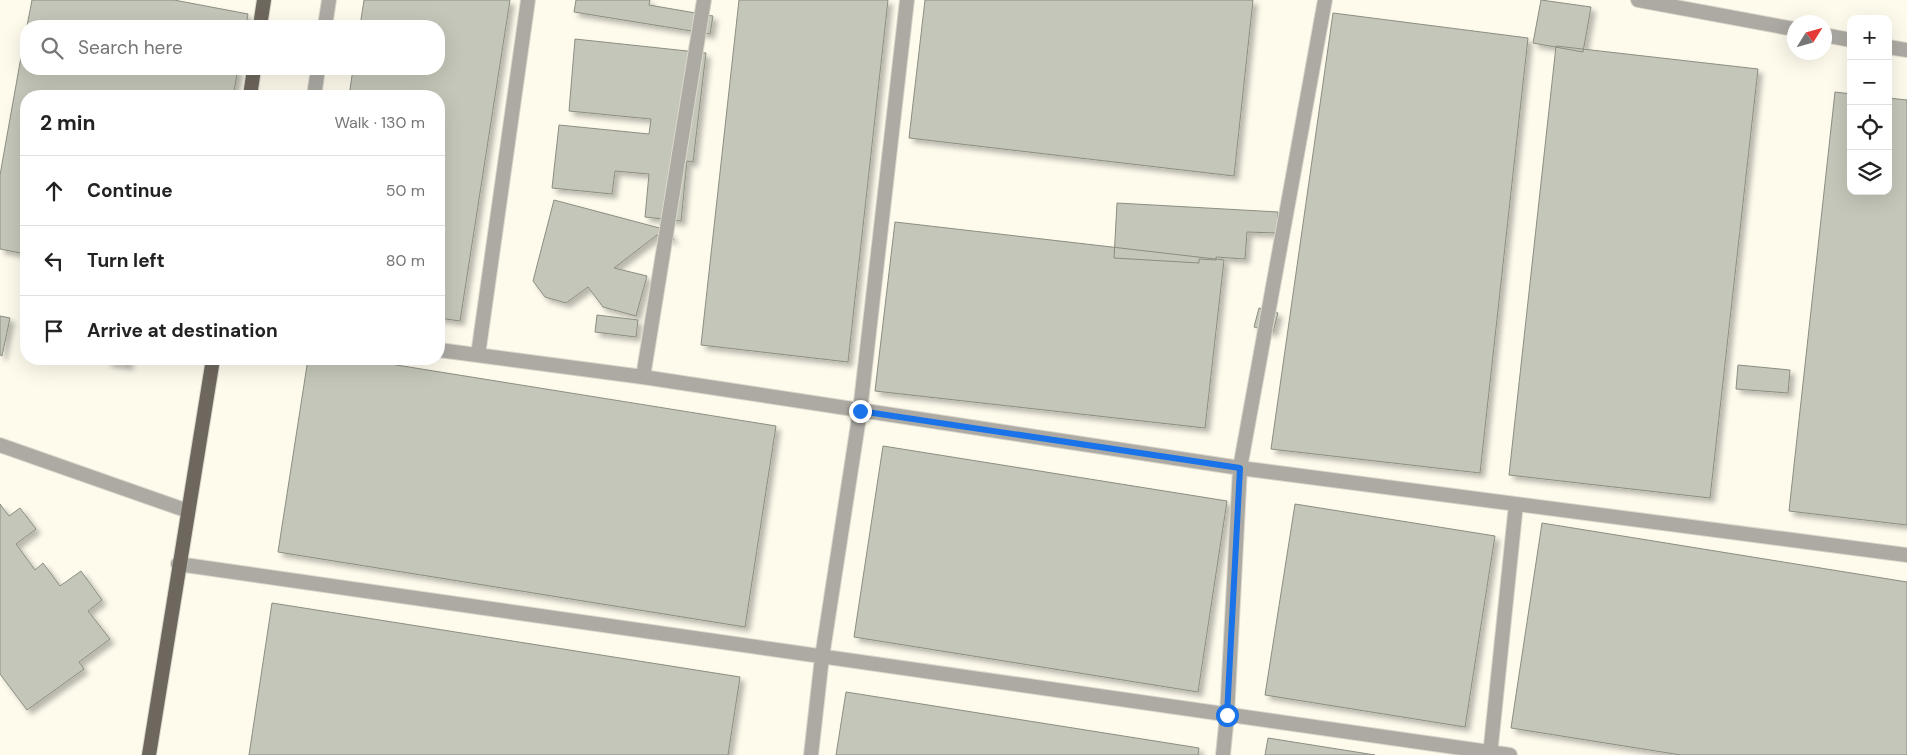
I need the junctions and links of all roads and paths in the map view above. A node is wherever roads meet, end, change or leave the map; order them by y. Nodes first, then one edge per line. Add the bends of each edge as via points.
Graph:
1 (264, 0) edge
2 (329, 0) edge
3 (528, 0) edge
4 (704, 0) edge
5 (907, 0) edge
6 (1325, 0) edge
7 (1638, 0) edge
8 (261, 20) edge
9 (326, 20) edge
10 (1787, 28) edge
11 (1832, 36) edge
12 (1847, 39) edge
13 (1892, 48) edge
14 (1907, 50) edge
15 (253, 75) edge
16 (317, 75) edge
17 (251, 90) edge
18 (315, 90) edge
19 (445, 351) edge
20 (478, 355) junction
21 (212, 365) edge
22 (643, 377) junction
23 (860, 411) junction
24 (0, 446) edge
25 (1240, 468) junction
26 (1516, 504) junction
27 (188, 511) junction
28 (1907, 555) edge
29 (178, 564) junction
30 (822, 657) junction
31 (1227, 715) junction
32 (1490, 754) edge
33 (149, 755) edge
34 (811, 755) edge
35 (1223, 755) edge
36 (1510, 755) edge

1 - 8 main road
2 - 9 street
3 - 20 street
4 - 22 street
5 - 23 street
6 - 25 street
7 - 10 street
11 - 12 street
13 - 14 street
15 - 17 main road
16 - 18 street
19 - 20 street
20 - 22 street
21 - 27 main road
22 - 23 street
23 - 25 street
23 - 30 street
24 - 27 street
25 - 26 street
25 - 31 street
26 - 28 street
26 - 32 street
27 - 29 main road
29 - 30 street
29 - 33 main road
30 - 31 street
30 - 34 street
31 - 32 street
31 - 35 street
32 - 36 street

